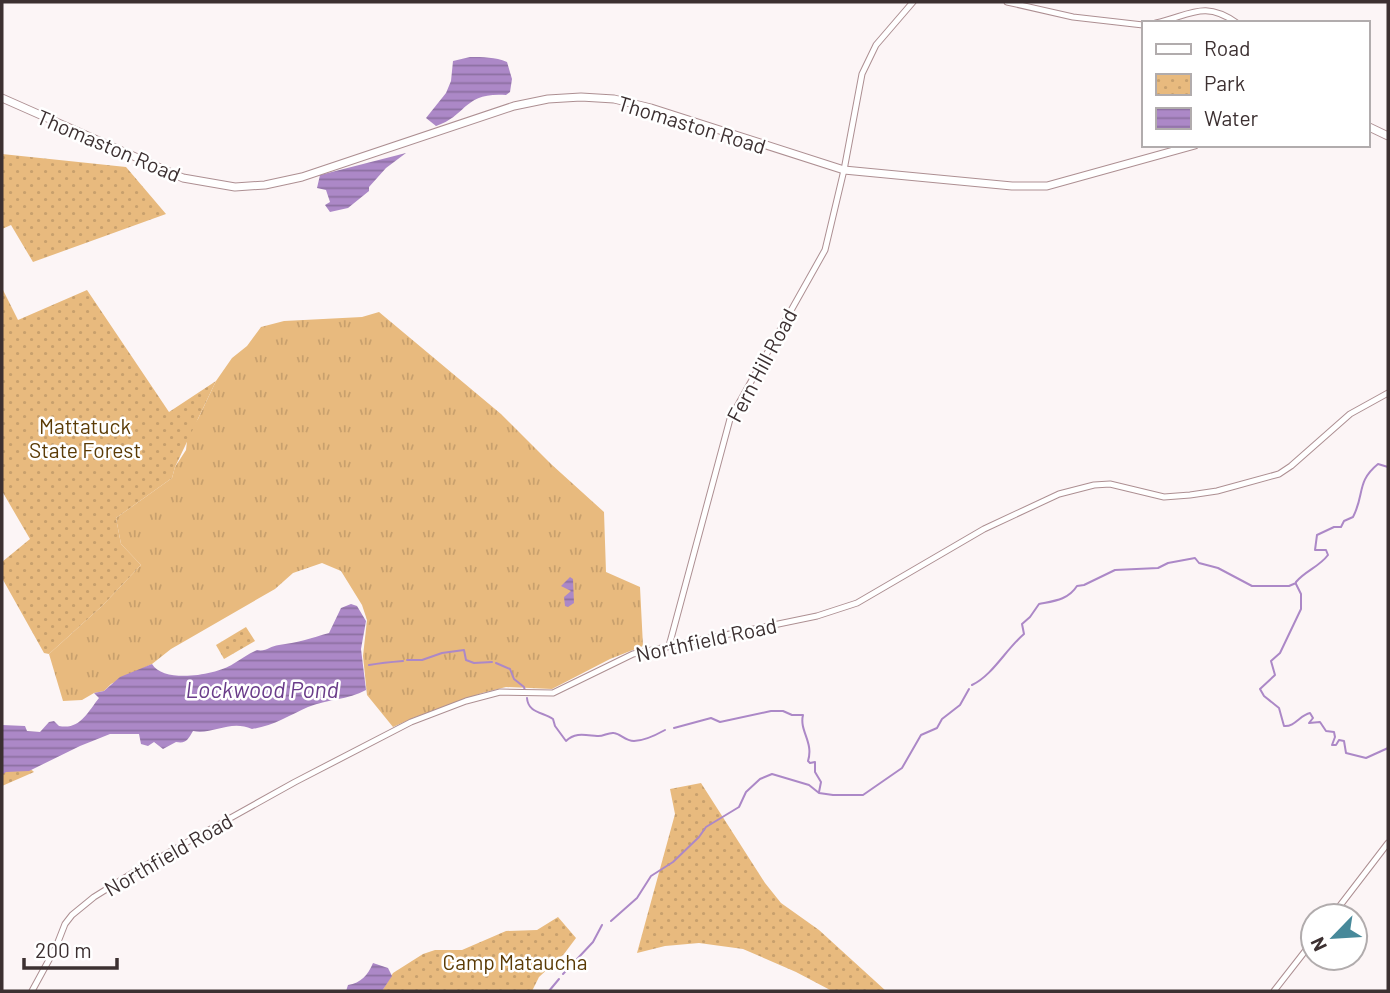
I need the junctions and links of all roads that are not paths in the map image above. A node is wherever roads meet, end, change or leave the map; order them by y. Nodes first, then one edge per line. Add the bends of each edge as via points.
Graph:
1 (913, 2) edge
2 (1007, 2) edge
3 (1163, 21) edge
4 (1234, 21) edge
5 (1142, 25) edge
6 (2, 98) edge
7 (1369, 127) edge
8 (1388, 136) edge
9 (1188, 147) edge
10 (844, 170) junction
11 (1388, 393) edge
12 (669, 646) junction
13 (1388, 843) edge
14 (1343, 902) edge
15 (1299, 959) edge
16 (32, 991) edge
17 (1274, 991) edge

1 - 10 street, Fern Hill Road via 876,45 862,74
2 - 5 street via 1073,18
3 - 4 street via 1207,8
6 - 10 main road, Thomaston Road via 183,178 235,187 302,177 514,106 581,97 652,108
7 - 8 main road
9 - 10 main road, Thomaston Road via 1047,186
10 - 12 street, Fern Hill Road via 825,250 730,419
11 - 12 street, Northfield Road via 1350,414 1279,474 1190,495 1164,497 1110,484 1059,494 990,526 857,603 817,616
12 - 16 street, Northfield Road via 626,656 553,693 499,692 440,710 295,782 94,897 65,924
13 - 14 street
15 - 17 street

